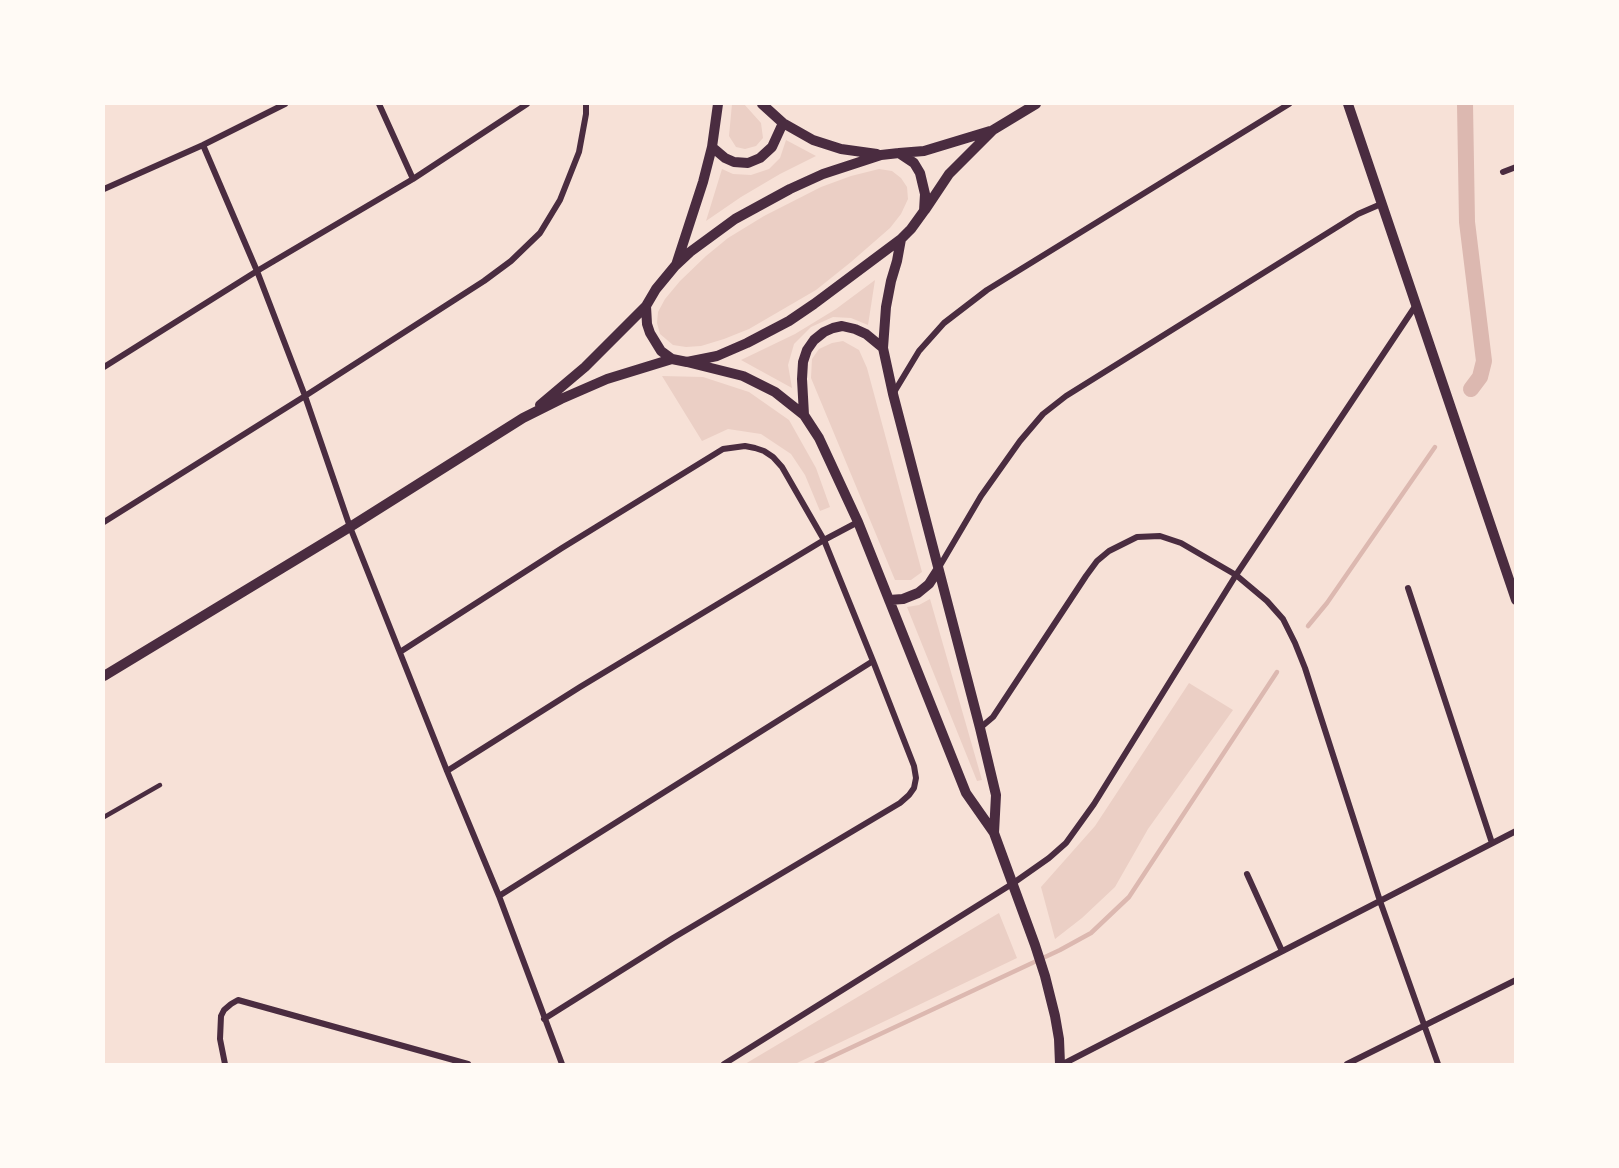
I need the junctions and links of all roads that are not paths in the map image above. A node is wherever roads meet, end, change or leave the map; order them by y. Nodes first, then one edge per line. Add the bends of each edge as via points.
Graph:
1 (285, 104) edge
2 (379, 104) edge
3 (527, 104) edge
4 (586, 104) edge
5 (718, 104) edge
6 (762, 104) edge
7 (1036, 104) edge
8 (1289, 104) edge
9 (1348, 104) edge
10 (783, 123) junction
11 (993, 130) junction
12 (202, 144) junction
13 (712, 147) junction
14 (899, 153) junction
15 (881, 155) junction
16 (1515, 167) edge
17 (1503, 172) dead end
18 (413, 179) junction
19 (104, 189) edge
20 (1382, 204) junction
21 (924, 211) junction
22 (901, 239) junction
23 (675, 266) junction
24 (257, 272) junction
25 (1416, 305) junction
26 (646, 306) junction
27 (884, 348) junction
28 (672, 359) junction
29 (687, 362) junction
30 (104, 367) edge
31 (892, 394) junction
32 (305, 396) junction
33 (804, 415) junction
34 (523, 418) junction
35 (104, 522) edge
36 (858, 522) junction
37 (350, 527) junction
38 (824, 540) junction
39 (938, 570) junction
40 (1236, 575) junction
41 (1408, 588) dead end
42 (889, 600) junction
43 (1515, 600) edge
44 (400, 652) junction
45 (873, 661) junction
46 (104, 676) edge
47 (980, 728) junction
48 (447, 771) junction
49 (160, 785) dead end
50 (104, 817) edge
51 (1515, 831) edge
52 (994, 833) junction
53 (1492, 843) junction
54 (1246, 874) dead end
55 (1012, 884) junction
56 (499, 896) junction
57 (1380, 901) junction
58 (1282, 951) junction
59 (1515, 980) edge
60 (544, 1019) junction
61 (1425, 1026) junction
62 (225, 1065) edge
63 (468, 1065) edge
64 (562, 1065) edge
65 (724, 1065) edge
66 (1061, 1065) edge
67 (1347, 1065) edge
68 (1438, 1065) edge

1 - 12 street
2 - 18 street
3 - 18 street
4 - 32 street via 579,152 560,200 540,233 512,261 484,281
5 - 13 street
6 - 10 street
7 - 11 street
8 - 31 street via 987,290 944,323 919,351
9 - 20 street
10 - 13 street via 772,147 748,163 725,158
10 - 15 street via 813,140
11 - 14 street via 924,152
11 - 21 street via 950,174
12 - 19 street
12 - 24 street
13 - 23 street
14 - 15 street
14 - 21 street via 914,163 920,173
15 - 23 street via 824,174 761,204 709,237
16 - 17 street
18 - 24 street
20 - 25 street
20 - 39 street via 1358,214 1043,414 981,496
21 - 22 street
22 - 27 street via 886,308
22 - 29 street via 789,321 717,356
23 - 26 street
24 - 30 street
24 - 32 street
25 - 40 street
25 - 43 street
26 - 28 street via 650,333 661,351
26 - 34 street via 585,367
27 - 31 street
27 - 33 street via 855,328 842,326 814,340 803,362
28 - 29 street
28 - 34 street via 607,379
29 - 33 street via 743,376 775,392
31 - 39 street
32 - 35 street
32 - 37 street
33 - 36 street via 819,438
34 - 37 street
36 - 38 street
36 - 42 street
37 - 44 street
37 - 46 street
38 - 44 street via 773,457 755,448 723,448
38 - 45 street
38 - 48 street
39 - 42 street via 918,593
39 - 47 street
40 - 47 street via 1181,543 1160,536 1137,537 1109,551 1091,569 993,717
40 - 55 street via 1078,827 1049,858
40 - 57 street via 1267,601 1290,630
41 - 53 street
42 - 52 street via 966,793
44 - 48 street
45 - 56 street
45 - 60 street via 914,766 916,778 909,795
47 - 52 street via 996,795
48 - 56 street
49 - 50 lane
51 - 53 street
52 - 55 street
53 - 57 street
54 - 58 street
55 - 65 street
55 - 66 street via 1045,976
56 - 60 street
57 - 58 street
57 - 61 street
58 - 66 street
59 - 61 street
60 - 64 street
61 - 67 street
61 - 68 street
62 - 63 street via 221,1016 238,1000

